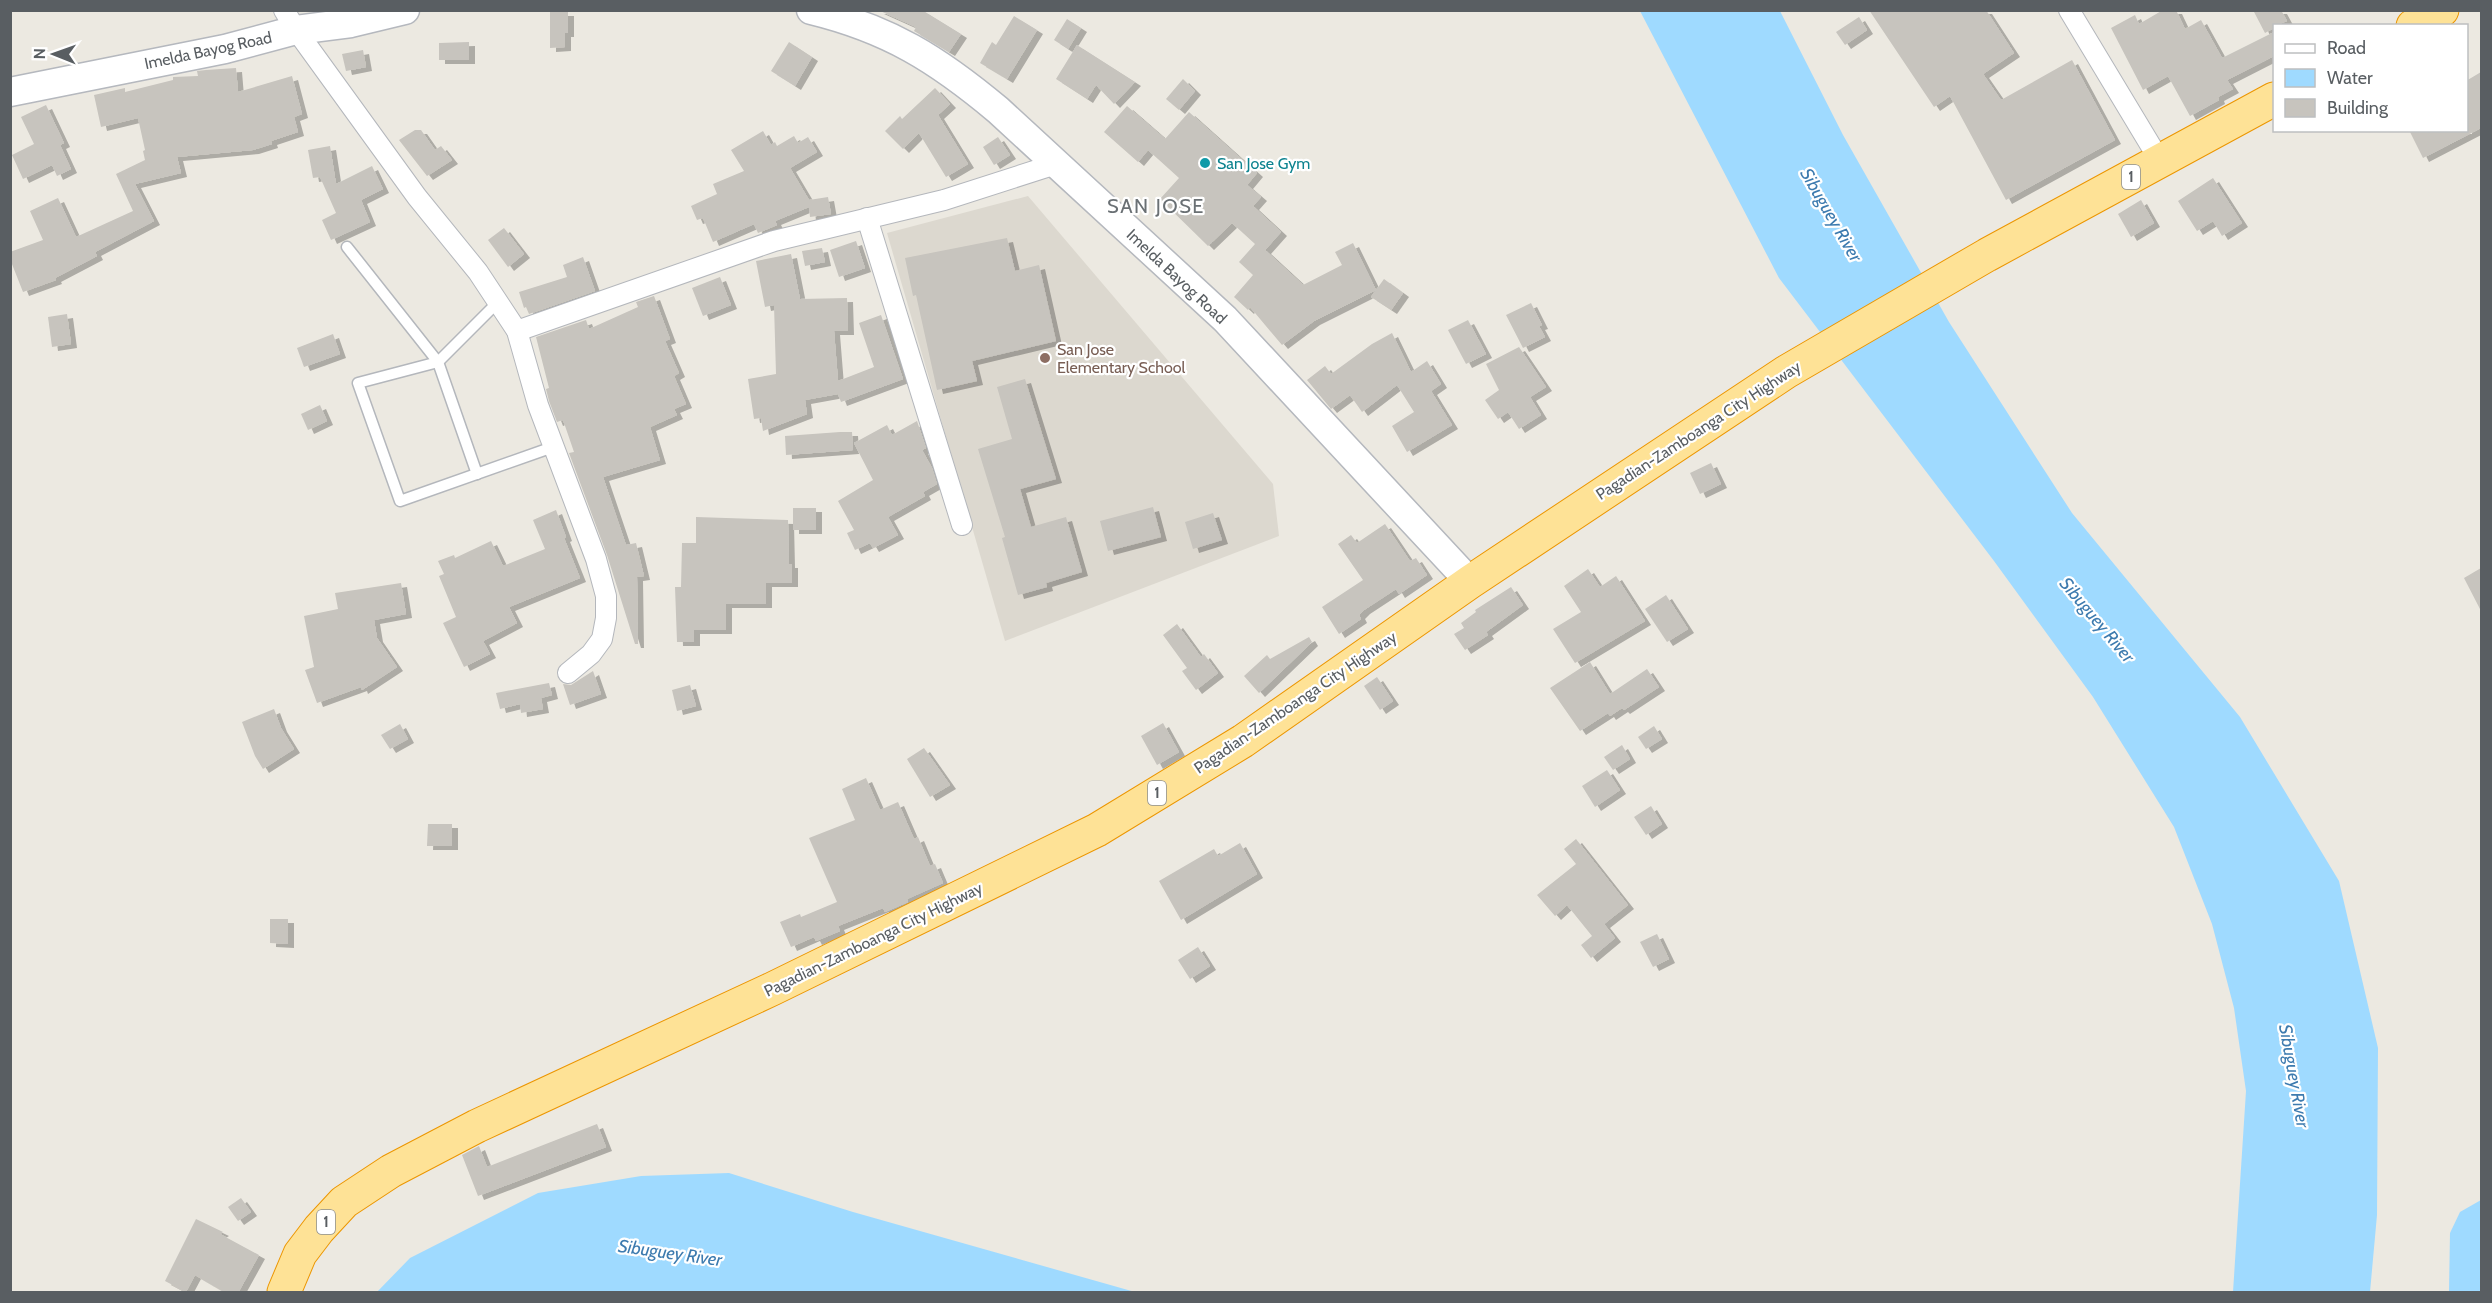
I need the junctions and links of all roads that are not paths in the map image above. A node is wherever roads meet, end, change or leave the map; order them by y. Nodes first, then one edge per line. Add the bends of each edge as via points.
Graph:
1 (405, 10) edge
2 (811, 10) edge
3 (2069, 10) edge
4 (2442, 10) edge
5 (290, 20) edge
6 (2417, 24) edge
7 (10, 92) edge
8 (2273, 100) edge
9 (2160, 161) junction
10 (1056, 164) junction
11 (867, 218) junction
12 (347, 248) dead end
13 (497, 303) junction
14 (517, 331) junction
15 (438, 362) junction
16 (554, 447) junction
17 (477, 474) junction
18 (962, 525) dead end
19 (1470, 582) junction
20 (568, 673) dead end
21 (284, 1293) edge

1 - 5 main road, Imelda Bayog Road via 351,22
2 - 10 main road, Imelda Bayog Road via 877,30 930,59 965,82
3 - 9 street
4 - 6 highway
5 - 7 main road, Imelda Bayog Road via 225,49
5 - 13 street
8 - 9 highway, Pagadian-Zamboanga City Highway / 1
9 - 19 highway, Pagadian-Zamboanga City Highway / 1 via 1987,255 1786,372
10 - 11 street via 945,200
10 - 19 main road, Imelda Bayog Road via 1225,319
11 - 14 street via 774,241
11 - 18 street
12 - 15 lane
13 - 14 street
13 - 15 lane
14 - 16 street
15 - 17 lane
15 - 17 lane via 358,383 400,501
16 - 17 lane
16 - 20 street via 606,596 602,639
19 - 21 highway, Pagadian-Zamboanga City Highway / 1 via 1243,741 1097,830 772,989 477,1126 391,1171 344,1202 319,1229 300,1254

